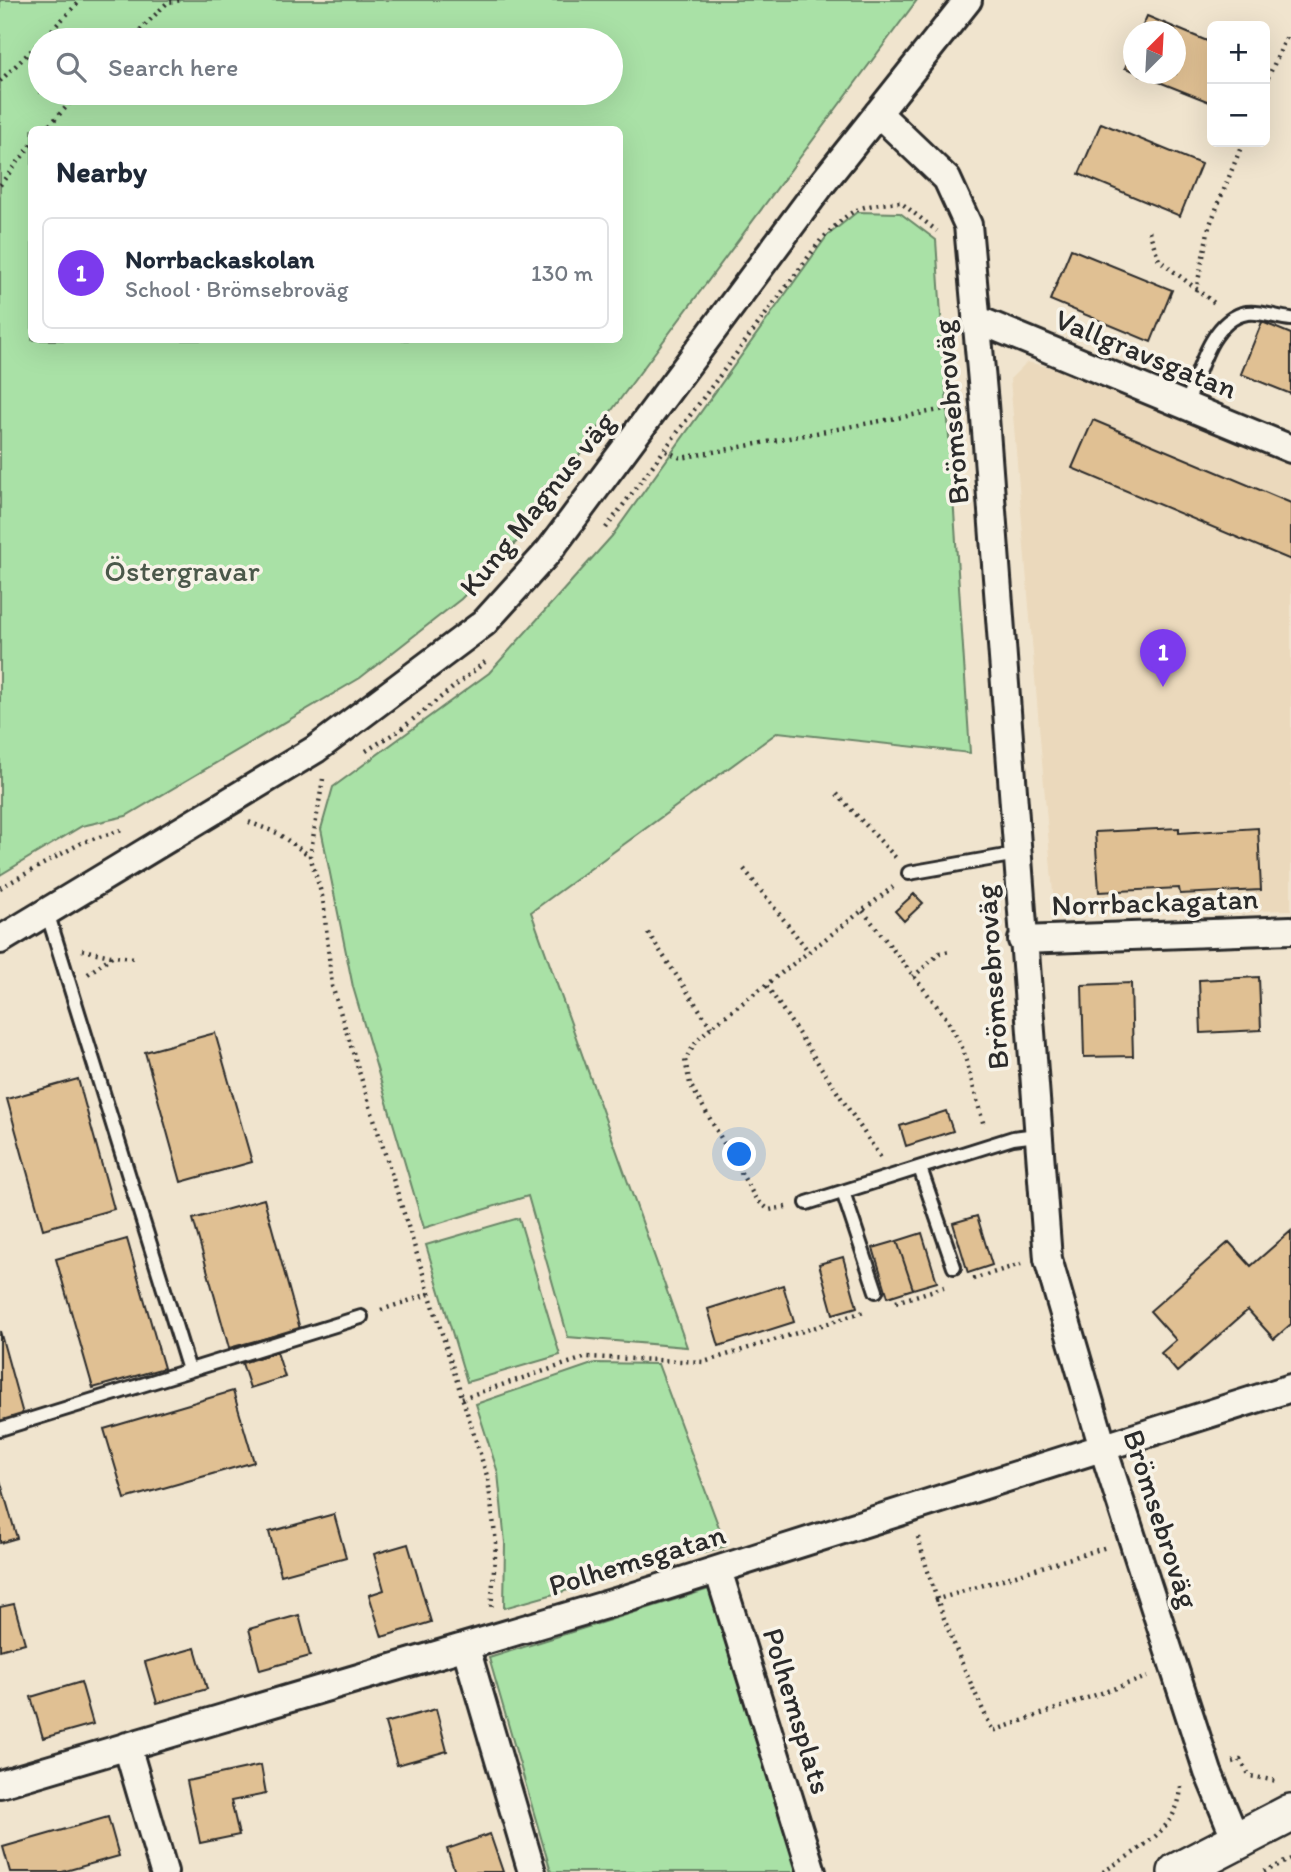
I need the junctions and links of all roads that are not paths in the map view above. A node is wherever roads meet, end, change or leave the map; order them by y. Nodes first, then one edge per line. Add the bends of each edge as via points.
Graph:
1 (968, 0) edge
2 (878, 113) junction
3 (976, 319) junction
4 (1291, 319) edge
5 (1186, 407) junction
6 (1291, 449) edge
7 (1017, 854) junction
8 (909, 873) road end
9 (47, 912) junction
10 (1291, 930) edge
11 (0, 940) edge
12 (1022, 940) junction
13 (1037, 1135) junction
14 (920, 1168) junction
15 (843, 1192) junction
16 (807, 1203) road end
17 (954, 1267) dead end
18 (876, 1291) dead end
19 (361, 1317) dead end
20 (189, 1370) junction
21 (1291, 1388) edge
22 (0, 1429) edge
23 (1103, 1448) junction
24 (718, 1570) junction
25 (466, 1648) junction
26 (127, 1746) junction
27 (0, 1784) edge
28 (1291, 1813) edge
29 (1237, 1842) junction
30 (164, 1872) edge
31 (532, 1872) edge
32 (813, 1872) edge
33 (1177, 1872) edge

1 - 2 street, Kung Magnus väg
2 - 3 street, Brömsebroväg via 947,179 968,226
2 - 9 street, Kung Magnus väg via 549,551 484,623 316,749
3 - 5 street, Vallgravsgatan
3 - 7 street, Brömsebroväg
4 - 5 lane via 1250,313 1235,316 1218,330
5 - 6 street, Vallgravsgatan
7 - 8 lane
7 - 12 street, Brömsebroväg
9 - 11 street, Kung Magnus väg
9 - 20 lane
10 - 12 street, Norrbackagatan
12 - 13 street, Brömsebroväg
13 - 14 lane via 1013,1138
13 - 23 street, Brömsebroväg via 1048,1259
14 - 15 lane
14 - 17 lane
15 - 16 lane
15 - 18 lane
19 - 20 lane
20 - 22 lane
21 - 23 street, Polhemsgatan
23 - 24 street, Polhemsgatan
23 - 29 street, Brömsebroväg via 1208,1772
24 - 25 street, Polhemsgatan
24 - 32 street, Polhemsplats
25 - 26 street, Polhemsgatan
25 - 31 street
26 - 27 street, Polhemsgatan
26 - 30 street
28 - 29 main road
29 - 33 main road

